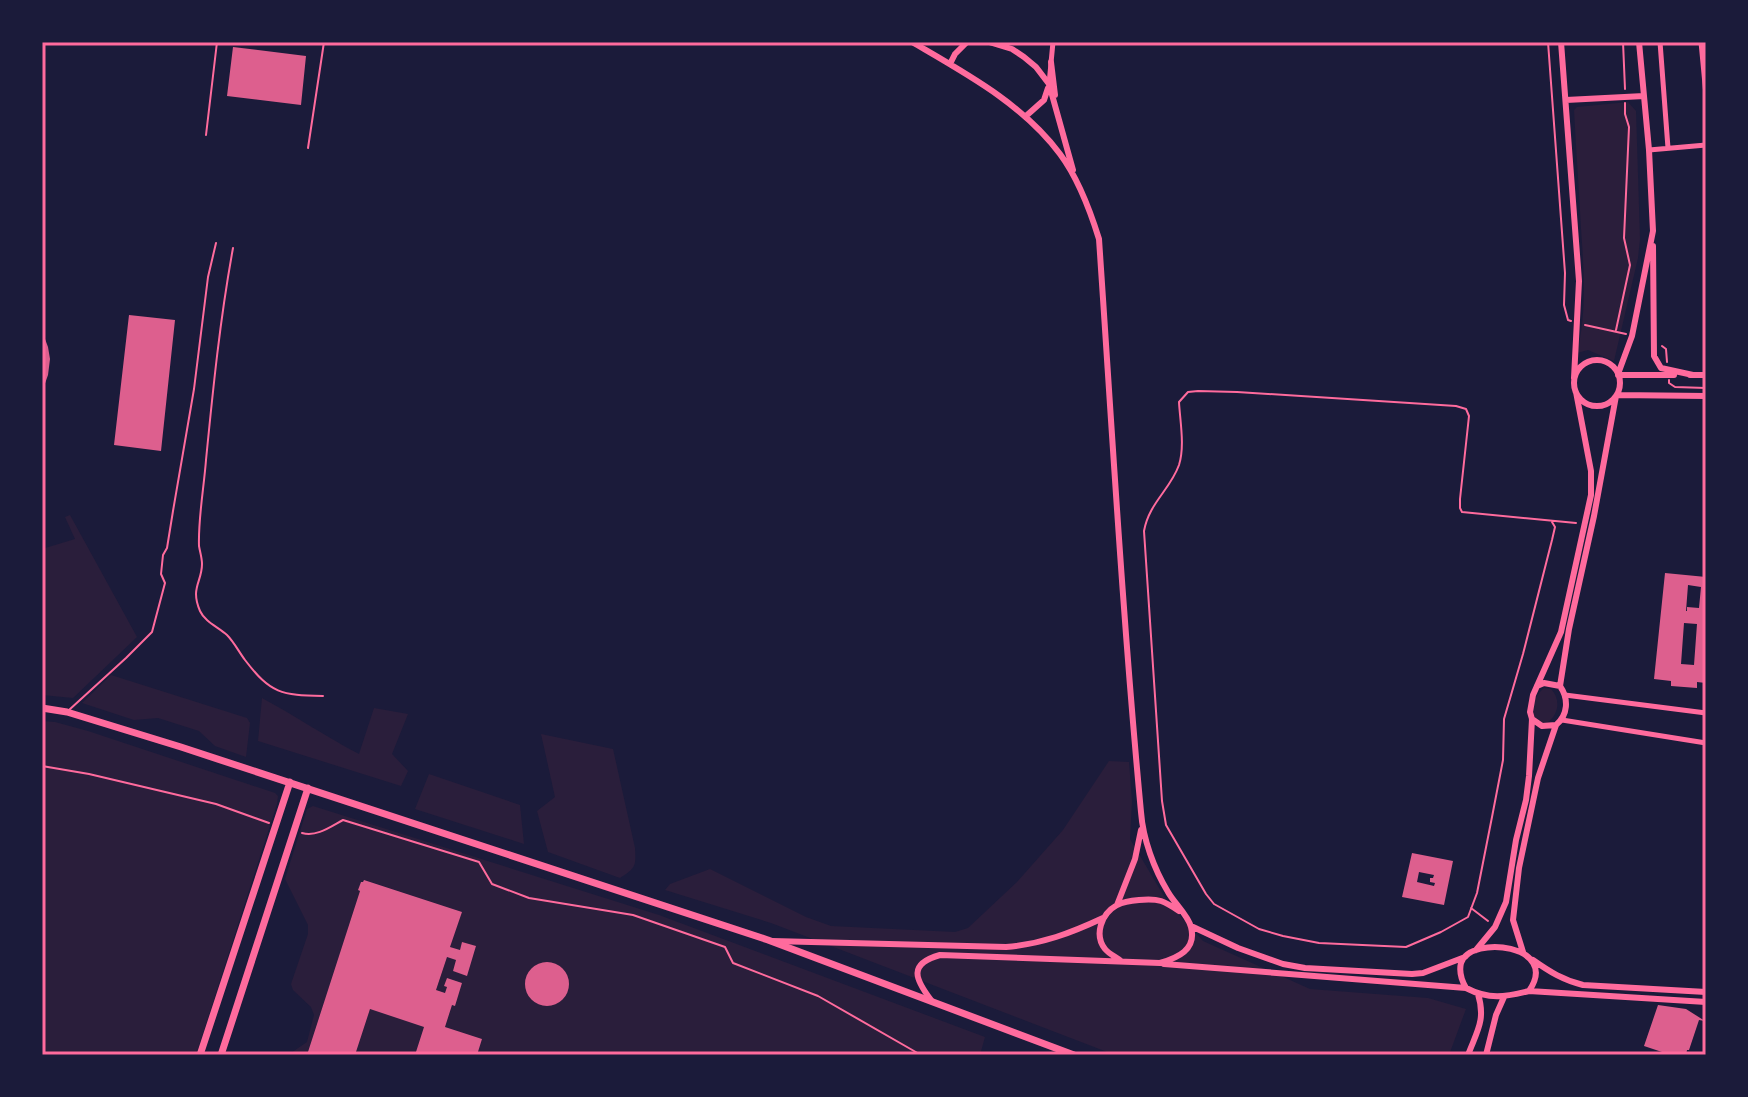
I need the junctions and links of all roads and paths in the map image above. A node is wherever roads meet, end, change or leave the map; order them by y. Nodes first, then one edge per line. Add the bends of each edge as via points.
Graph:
1 (217, 42) edge
2 (324, 42) edge
3 (912, 42) edge
4 (967, 42) edge
5 (989, 42) edge
6 (1053, 42) edge
7 (1548, 42) edge
8 (1561, 42) edge
9 (1623, 42) edge
10 (1639, 42) edge
11 (1650, 42) edge
12 (1660, 42) edge
13 (1701, 42) edge
14 (1051, 62) junction
15 (950, 64) junction
16 (1049, 84) junction
17 (1706, 95) edge
18 (1644, 96) junction
19 (1625, 97) junction
20 (1566, 100) junction
21 (1056, 107) junction
22 (1026, 116) junction
23 (206, 135) dead end
24 (1706, 145) edge
25 (308, 148) dead end
26 (1668, 148) junction
27 (1649, 150) junction
28 (1074, 177) junction
29 (1653, 231) junction
30 (216, 243) dead end
31 (233, 248) dead end
32 (1577, 323) junction
33 (1615, 332) junction
34 (1632, 336) junction
35 (1618, 374) junction
36 (1693, 375) junction
37 (1706, 375) edge
38 (1574, 378) junction
39 (1576, 392) junction
40 (1617, 395) junction
41 (1706, 396) edge
42 (1552, 522) junction
43 (1576, 523) dead end
44 (1537, 686) junction
45 (1560, 686) junction
46 (1565, 695) junction
47 (323, 696) dead end
48 (42, 708) edge
49 (67, 712) junction
50 (1706, 713) edge
51 (1532, 719) junction
52 (1559, 723) junction
53 (1706, 743) edge
54 (42, 766) edge
55 (290, 782) junction
56 (308, 788) junction
57 (271, 823) dead end
58 (1142, 827) junction
59 (303, 833) dead end
60 (271, 838) junction
61 (290, 843) junction
62 (1117, 905) junction
63 (1471, 908) junction
64 (1182, 912) junction
65 (1103, 918) junction
66 (1191, 926) junction
67 (1495, 927) junction
68 (768, 940) junction
69 (1476, 950) junction
70 (1523, 952) junction
71 (1465, 957) junction
72 (1533, 960) junction
73 (1121, 961) junction
74 (1160, 963) junction
75 (1466, 988) junction
76 (1529, 991) junction
77 (1706, 992) edge
78 (1478, 994) junction
79 (1504, 997) junction
80 (931, 1000) junction
81 (1706, 1002) edge
82 (1049, 1046) junction
83 (1070, 1054) edge
84 (200, 1055) edge
85 (221, 1055) edge
86 (921, 1055) edge
87 (1046, 1055) edge
88 (1468, 1055) edge
89 (1486, 1055) edge

1 - 23 lane
2 - 25 lane
3 - 15 main road
4 - 15 main road
5 - 16 main road via 1024,57
6 - 14 street
7 - 32 path via 1564,305 1568,320
8 - 20 main road
9 - 19 path
10 - 11 street
10 - 18 main road
12 - 26 street
13 - 17 street
14 - 16 street
14 - 21 main road
15 - 22 main road
16 - 21 main road
16 - 22 main road via 1044,100
18 - 19 main road
18 - 27 main road
19 - 20 main road
19 - 33 path via 1629,127 1624,238 1630,265
20 - 32 main road via 1579,281
21 - 28 main road
22 - 28 main road
24 - 26 street
26 - 27 street
27 - 29 main road
28 - 58 main road via 1099,239
29 - 34 main road
29 - 36 main road via 1654,356 1661,368
30 - 49 lane via 163,555 165,583 152,632
31 - 47 lane via 211,408 196,594 200,612 226,634 267,686
32 - 33 path
32 - 38 main road
33 - 34 path
34 - 35 main road
35 - 36 main road
35 - 38 main road via 1604,361 1594,360
35 - 40 main road
36 - 37 main road
38 - 39 main road
39 - 40 main road via 1592,406 1607,404
39 - 44 main road via 1591,495 1561,632
40 - 41 main road
40 - 45 main road
42 - 43 path
42 - 63 path via 1552,540 1504,719 1503,760
42 - 63 path via 1462,512 1466,409 1198,391 1188,392 1179,402 1180,461 1146,516 1166,825 1214,904 1259,929 1295,938 1406,947 1468,917
44 - 45 main road
44 - 51 main road
45 - 46 main road
46 - 50 street
46 - 52 main road
48 - 49 highway
49 - 55 highway
51 - 52 main road via 1542,726
51 - 67 main road via 1526,800 1506,902
52 - 53 street
52 - 70 main road via 1538,778 1519,868 1513,920
54 - 57 path via 216,804
55 - 56 highway
55 - 60 highway
56 - 61 highway
56 - 68 highway
58 - 62 main road
58 - 64 main road via 1155,866
59 - 86 path via 315,834 343,820 479,862 492,884 529,898 633,915 702,938 725,947 733,963 818,996
60 - 61 highway
60 - 84 highway
61 - 85 highway
62 - 64 main road via 1144,899
62 - 65 main road
63 - 67 path
64 - 66 main road
65 - 68 main road via 1054,939 1006,947
65 - 73 main road via 1100,940
66 - 71 main road via 1263,958 1305,968 1412,974
66 - 74 main road via 1192,937 1182,955
67 - 69 main road
68 - 80 highway
69 - 70 main road
69 - 71 main road
70 - 72 main road
71 - 75 main road via 1461,971
72 - 76 main road via 1535,981
72 - 77 main road via 1551,974 1583,985
73 - 74 main road
73 - 80 main road via 940,955 919,965 917,975
74 - 75 main road
75 - 78 main road
76 - 79 main road
76 - 81 main road
78 - 79 main road
78 - 88 main road via 1481,1020
79 - 89 main road
80 - 82 highway
82 - 83 highway
82 - 87 highway

